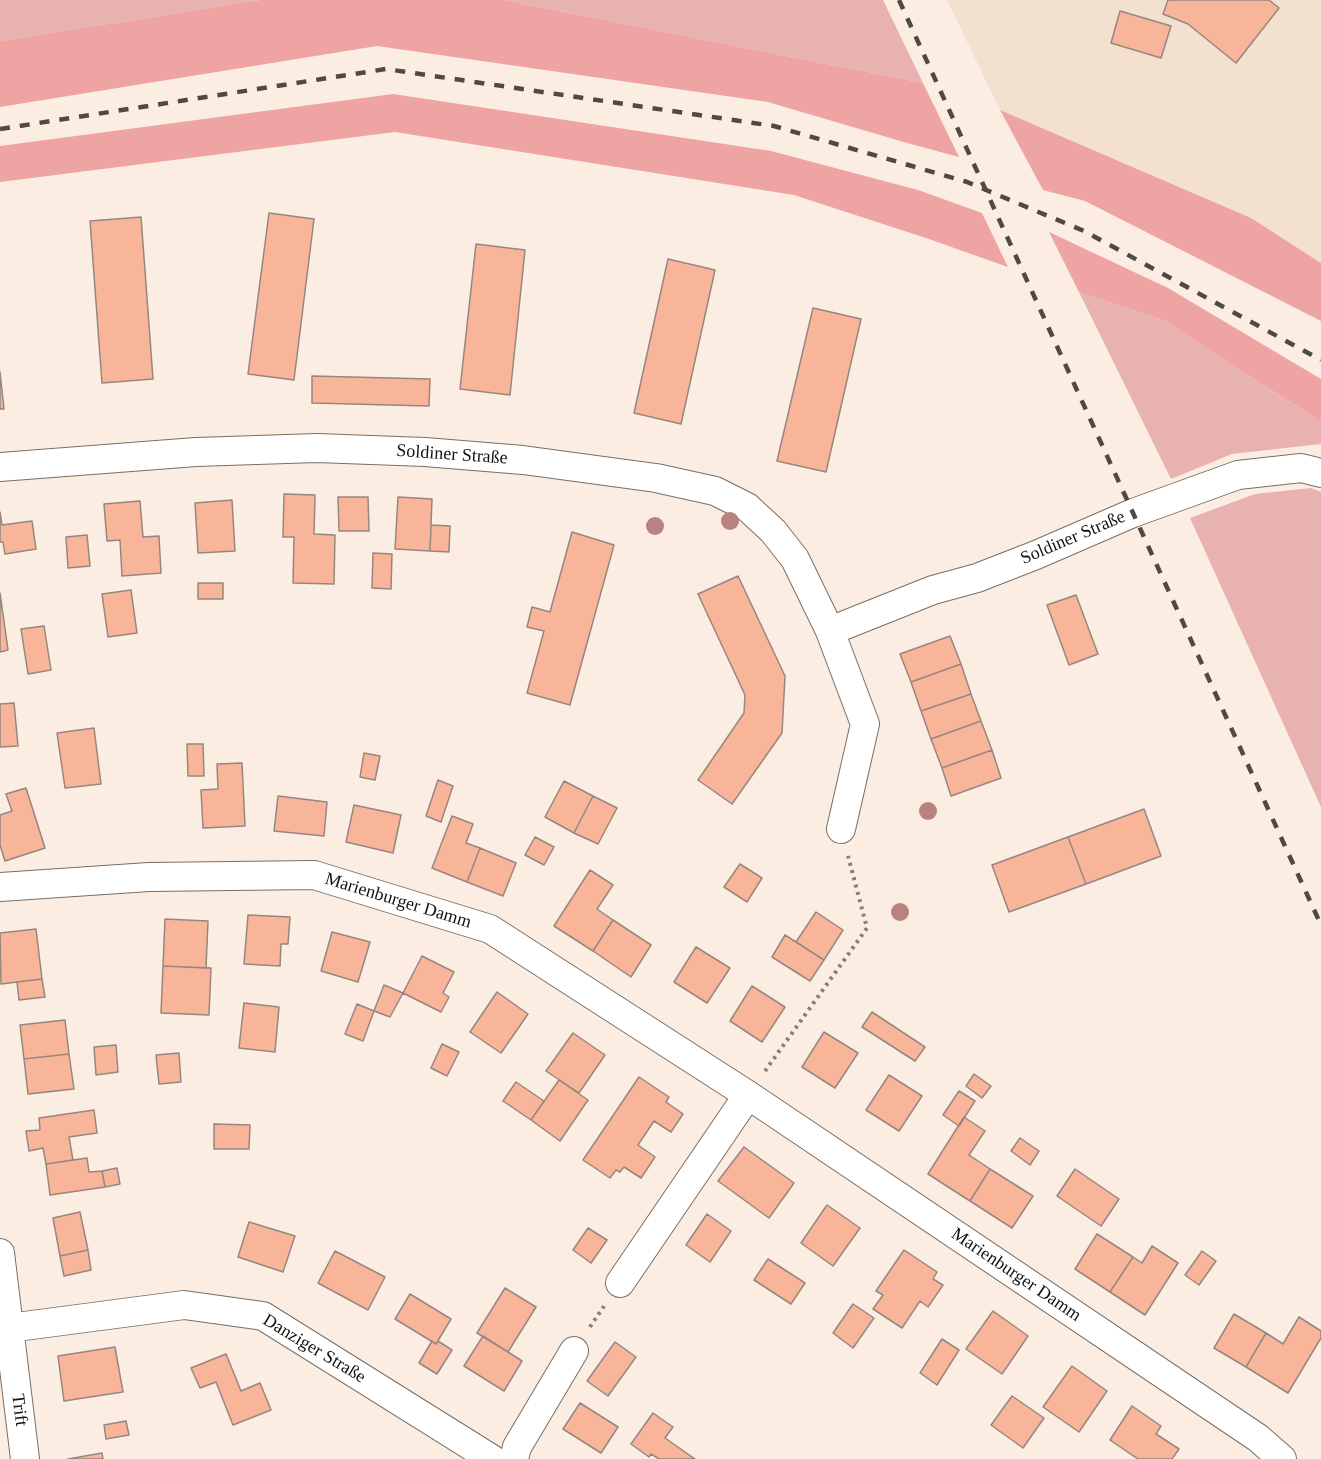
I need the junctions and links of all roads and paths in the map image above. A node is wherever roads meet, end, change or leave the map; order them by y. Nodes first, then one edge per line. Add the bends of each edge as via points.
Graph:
1 (0, 467) edge
2 (1321, 473) edge
3 (830, 631) junction
4 (841, 829) joint
5 (0, 887) edge
6 (748, 1095) junction
7 (0, 1254) edge
8 (620, 1283) joint
9 (9, 1328) junction
10 (574, 1351) joint
11 (25, 1459) edge
12 (492, 1459) edge
13 (514, 1459) edge
14 (1282, 1459) edge

1 - 3 street, Soldiner Straße via 317,448 523,460 656,478 715,491 747,507 795,559
2 - 3 street, Soldiner Straße via 1301,468 1238,475
3 - 4 street, Soldiner Straße via 865,724
4 - 6 path via 867,928
5 - 6 street, Marienburger Damm via 149,877 314,875 490,929
6 - 8 street
6 - 14 street, Marienburger Damm via 1258,1438
7 - 9 street, Trift
8 - 10 path
9 - 11 street, Trift
9 - 12 street, Danziger Straße via 184,1305 262,1316
10 - 13 street via 517,1447

